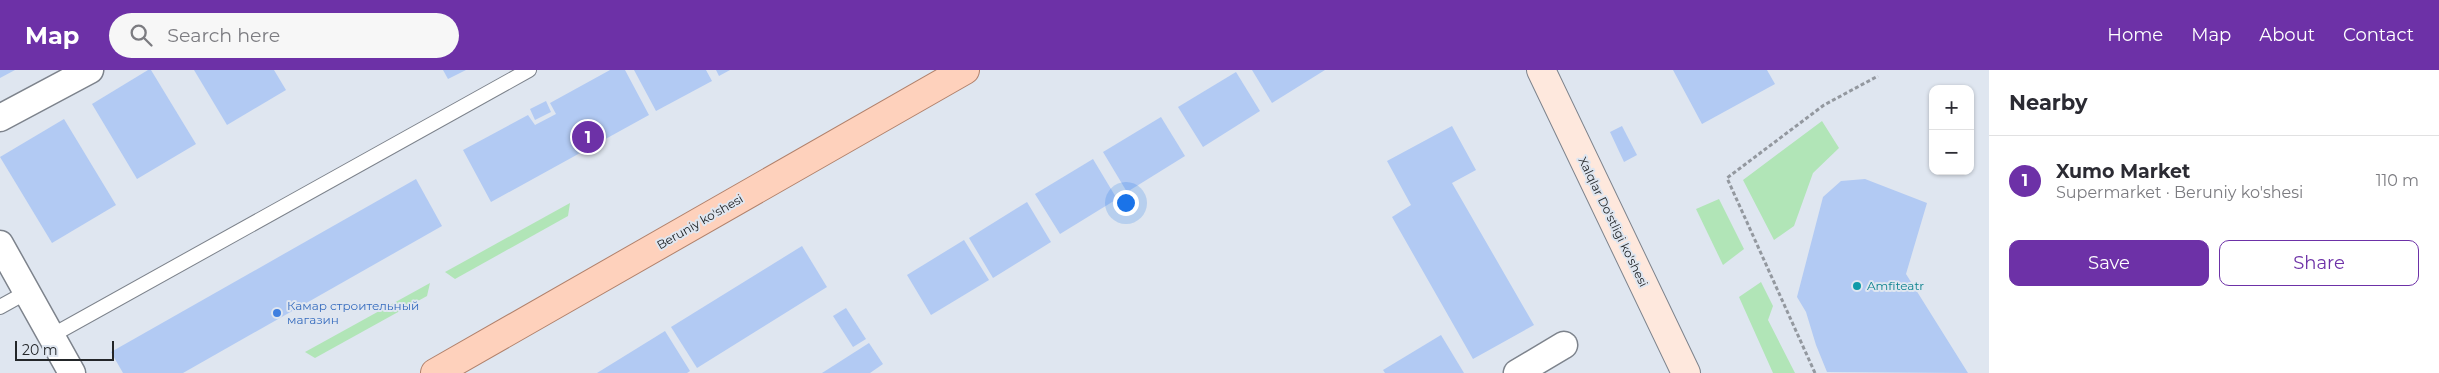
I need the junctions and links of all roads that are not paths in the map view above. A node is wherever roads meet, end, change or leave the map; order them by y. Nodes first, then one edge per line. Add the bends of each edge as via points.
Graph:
1 (90, 70) edge
2 (528, 70) edge
3 (965, 70) edge
4 (1541, 70) edge
5 (0, 118) edge
6 (0, 244) edge
7 (27, 292) junction
8 (0, 307) edge
9 (52, 336) junction
10 (1564, 346) dead end
11 (72, 373) edge
12 (435, 373) edge
13 (1517, 373) edge
14 (1686, 373) edge

1 - 5 street
2 - 9 lane
3 - 12 main road, Beruniy ko'shesi
4 - 14 street, Xalqlar Do'stligi ko'shesi
6 - 7 street
7 - 8 lane
7 - 9 street
9 - 11 street
10 - 13 street

